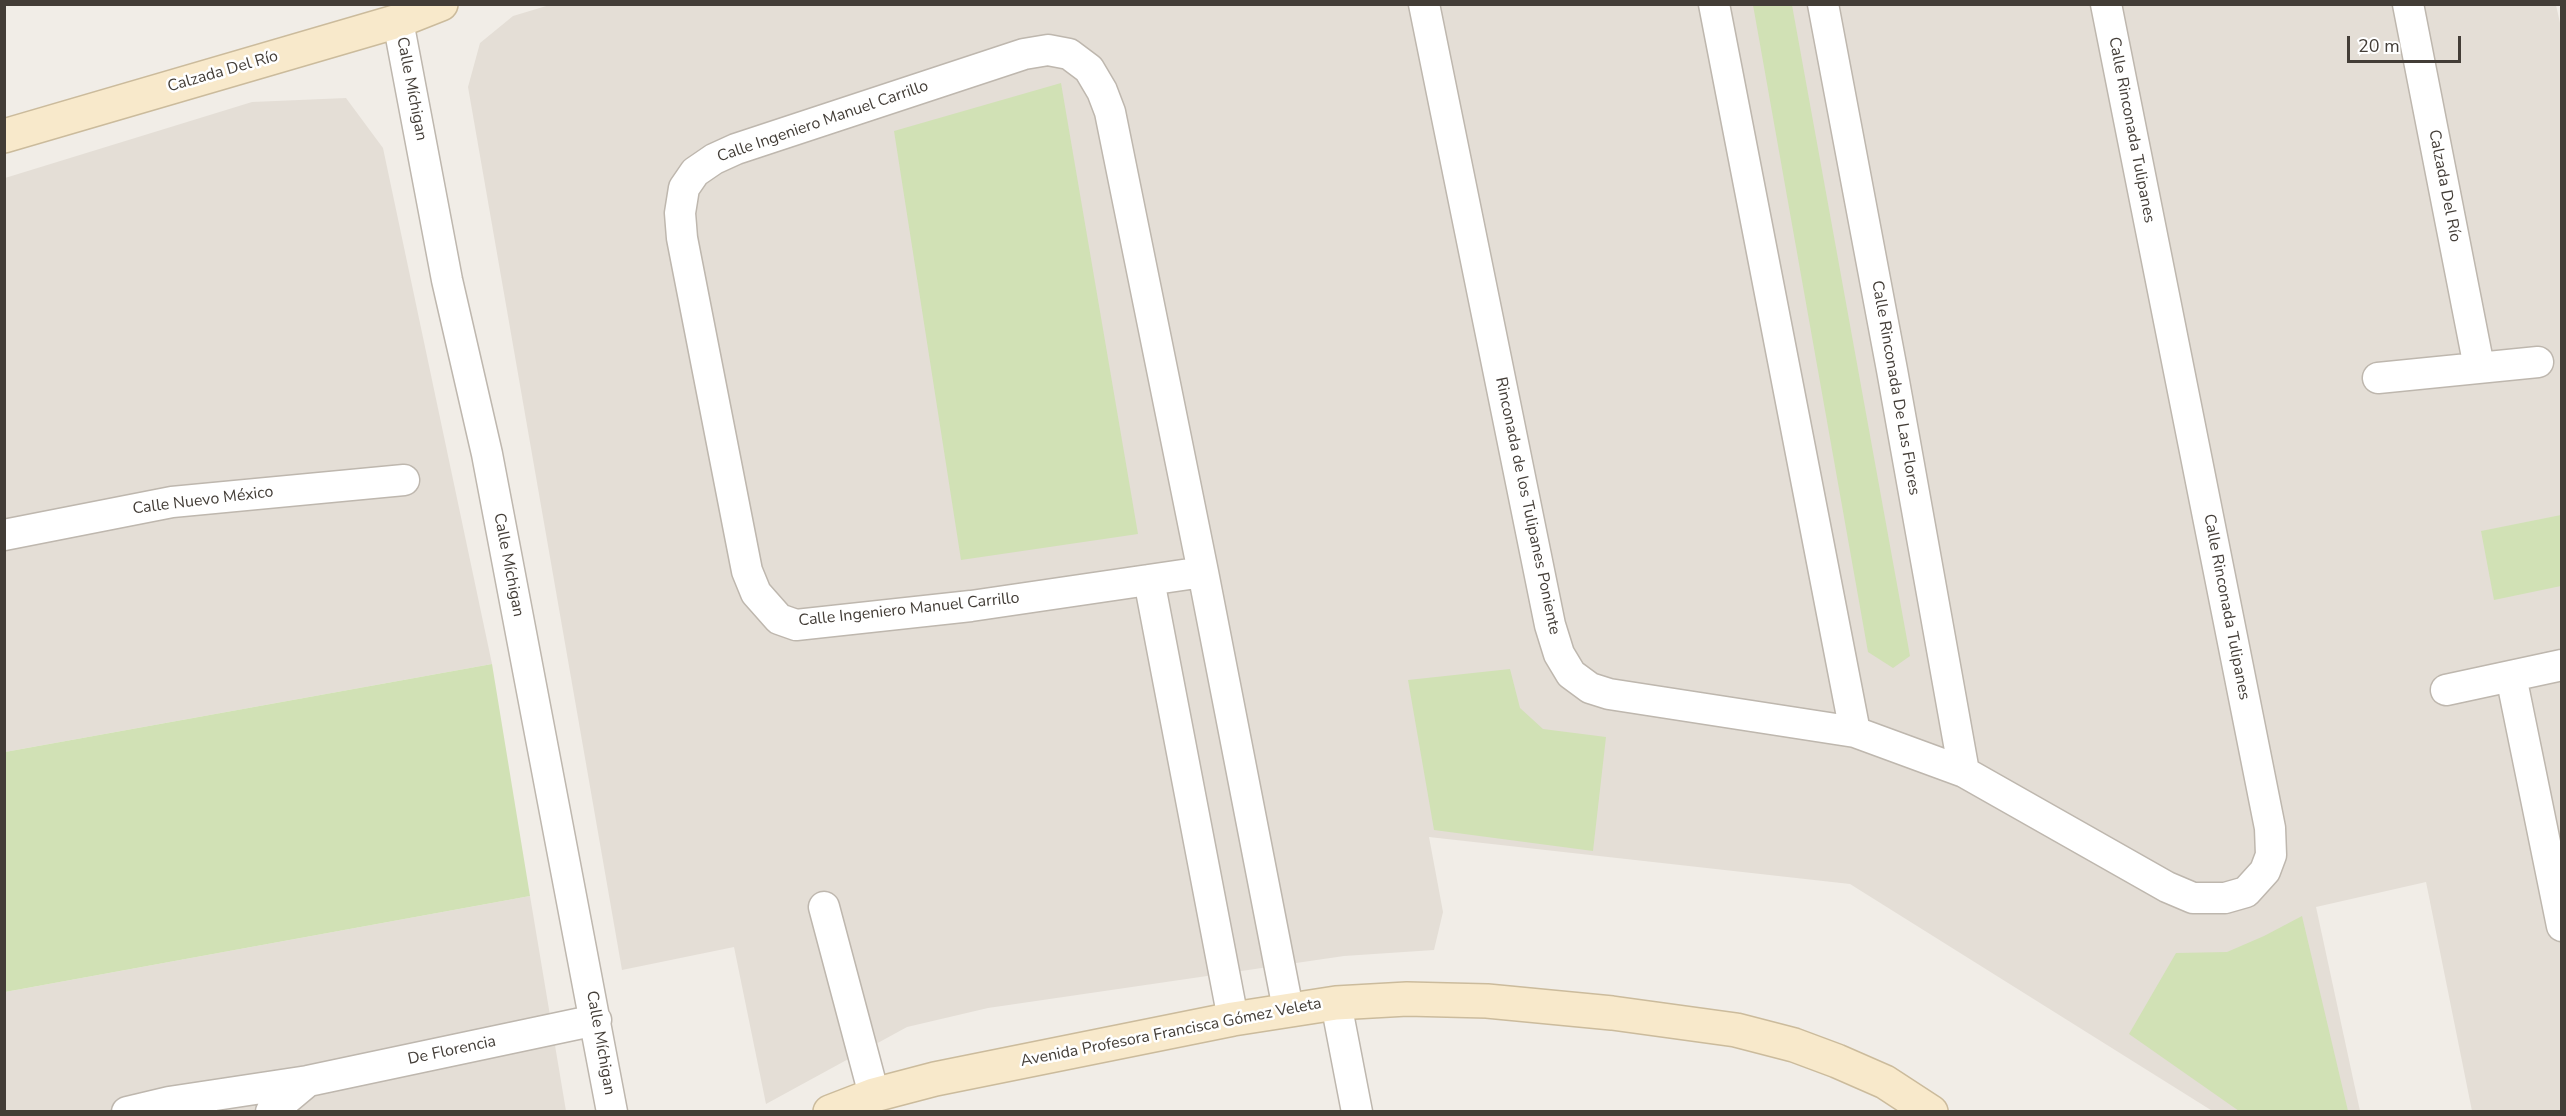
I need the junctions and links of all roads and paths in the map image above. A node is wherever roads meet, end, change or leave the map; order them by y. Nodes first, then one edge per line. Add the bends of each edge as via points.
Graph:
1 (441, 4) edge
2 (1424, 4) edge
3 (1714, 4) edge
4 (1823, 4) edge
5 (2106, 4) edge
6 (2408, 4) edge
7 (398, 21) junction
8 (4, 136) edge
9 (2538, 362) dead end
10 (2479, 367) junction
11 (2378, 378) dead end
12 (404, 480) dead end
13 (4, 535) edge
14 (1203, 572) junction
15 (1149, 580) junction
16 (2562, 665) edge
17 (2511, 676) junction
18 (2446, 690) dead end
19 (1855, 732) junction
20 (1964, 772) junction
21 (824, 907) dead end
22 (2562, 926) edge
23 (1336, 1003) junction
24 (1288, 1009) junction
25 (1233, 1019) junction
26 (596, 1020) junction
27 (308, 1081) junction
28 (874, 1095) junction
29 (127, 1112) edge
30 (271, 1112) edge
31 (612, 1112) edge
32 (830, 1112) edge
33 (1357, 1112) edge
34 (1931, 1112) edge

1 - 7 street, Calzada Del Río
2 - 19 street, Rinconada de los Tulipanes Poniente via 1550,626 1559,654 1571,674 1590,688 1608,694
3 - 19 street
4 - 20 street, Calle Rinconada De Las Flores
5 - 20 street, Calle Rinconada Tulipanes via 2270,828 2271,855 2265,871 2246,892 2225,898 2193,898
6 - 10 street, Calzada Del Río
7 - 8 street, Calzada Del Río
7 - 26 street, Calle Míchigan via 447,280 487,454
9 - 10 street
10 - 11 street
12 - 13 street, Calle Nuevo México via 172,502
14 - 15 street, Calle Ingeniero Manuel Carrillo
14 - 15 street, Calle Ingeniero Manuel Carrillo via 1110,112 1089,69 1069,54 1048,50 1024,54 736,149 695,172 684,188 682,238 747,571 756,593 779,619 796,625 970,606
14 - 24 street, Calle Ingeniero Manuel Carrillo
15 - 25 street
16 - 17 street
17 - 18 street
17 - 22 street
19 - 20 street, Rinconada de los Tulipanes Poniente
21 - 28 street
23 - 24 street, Avenida Profesora Francisca Gómez Veleta
23 - 33 street
23 - 34 street, Avenida Profesora Francisca Gómez Veleta via 1407,999 1487,1001 1736,1030 1837,1061 1885,1083
24 - 25 street, Avenida Profesora Francisca Gómez Veleta
25 - 28 street, Avenida Profesora Francisca Gómez Veleta via 935,1079
26 - 27 street, De Florencia
26 - 31 street, Calle Míchigan
27 - 29 street, De Florencia
27 - 30 street, De Florencia
28 - 32 street, Avenida Profesora Francisca Gómez Veleta

